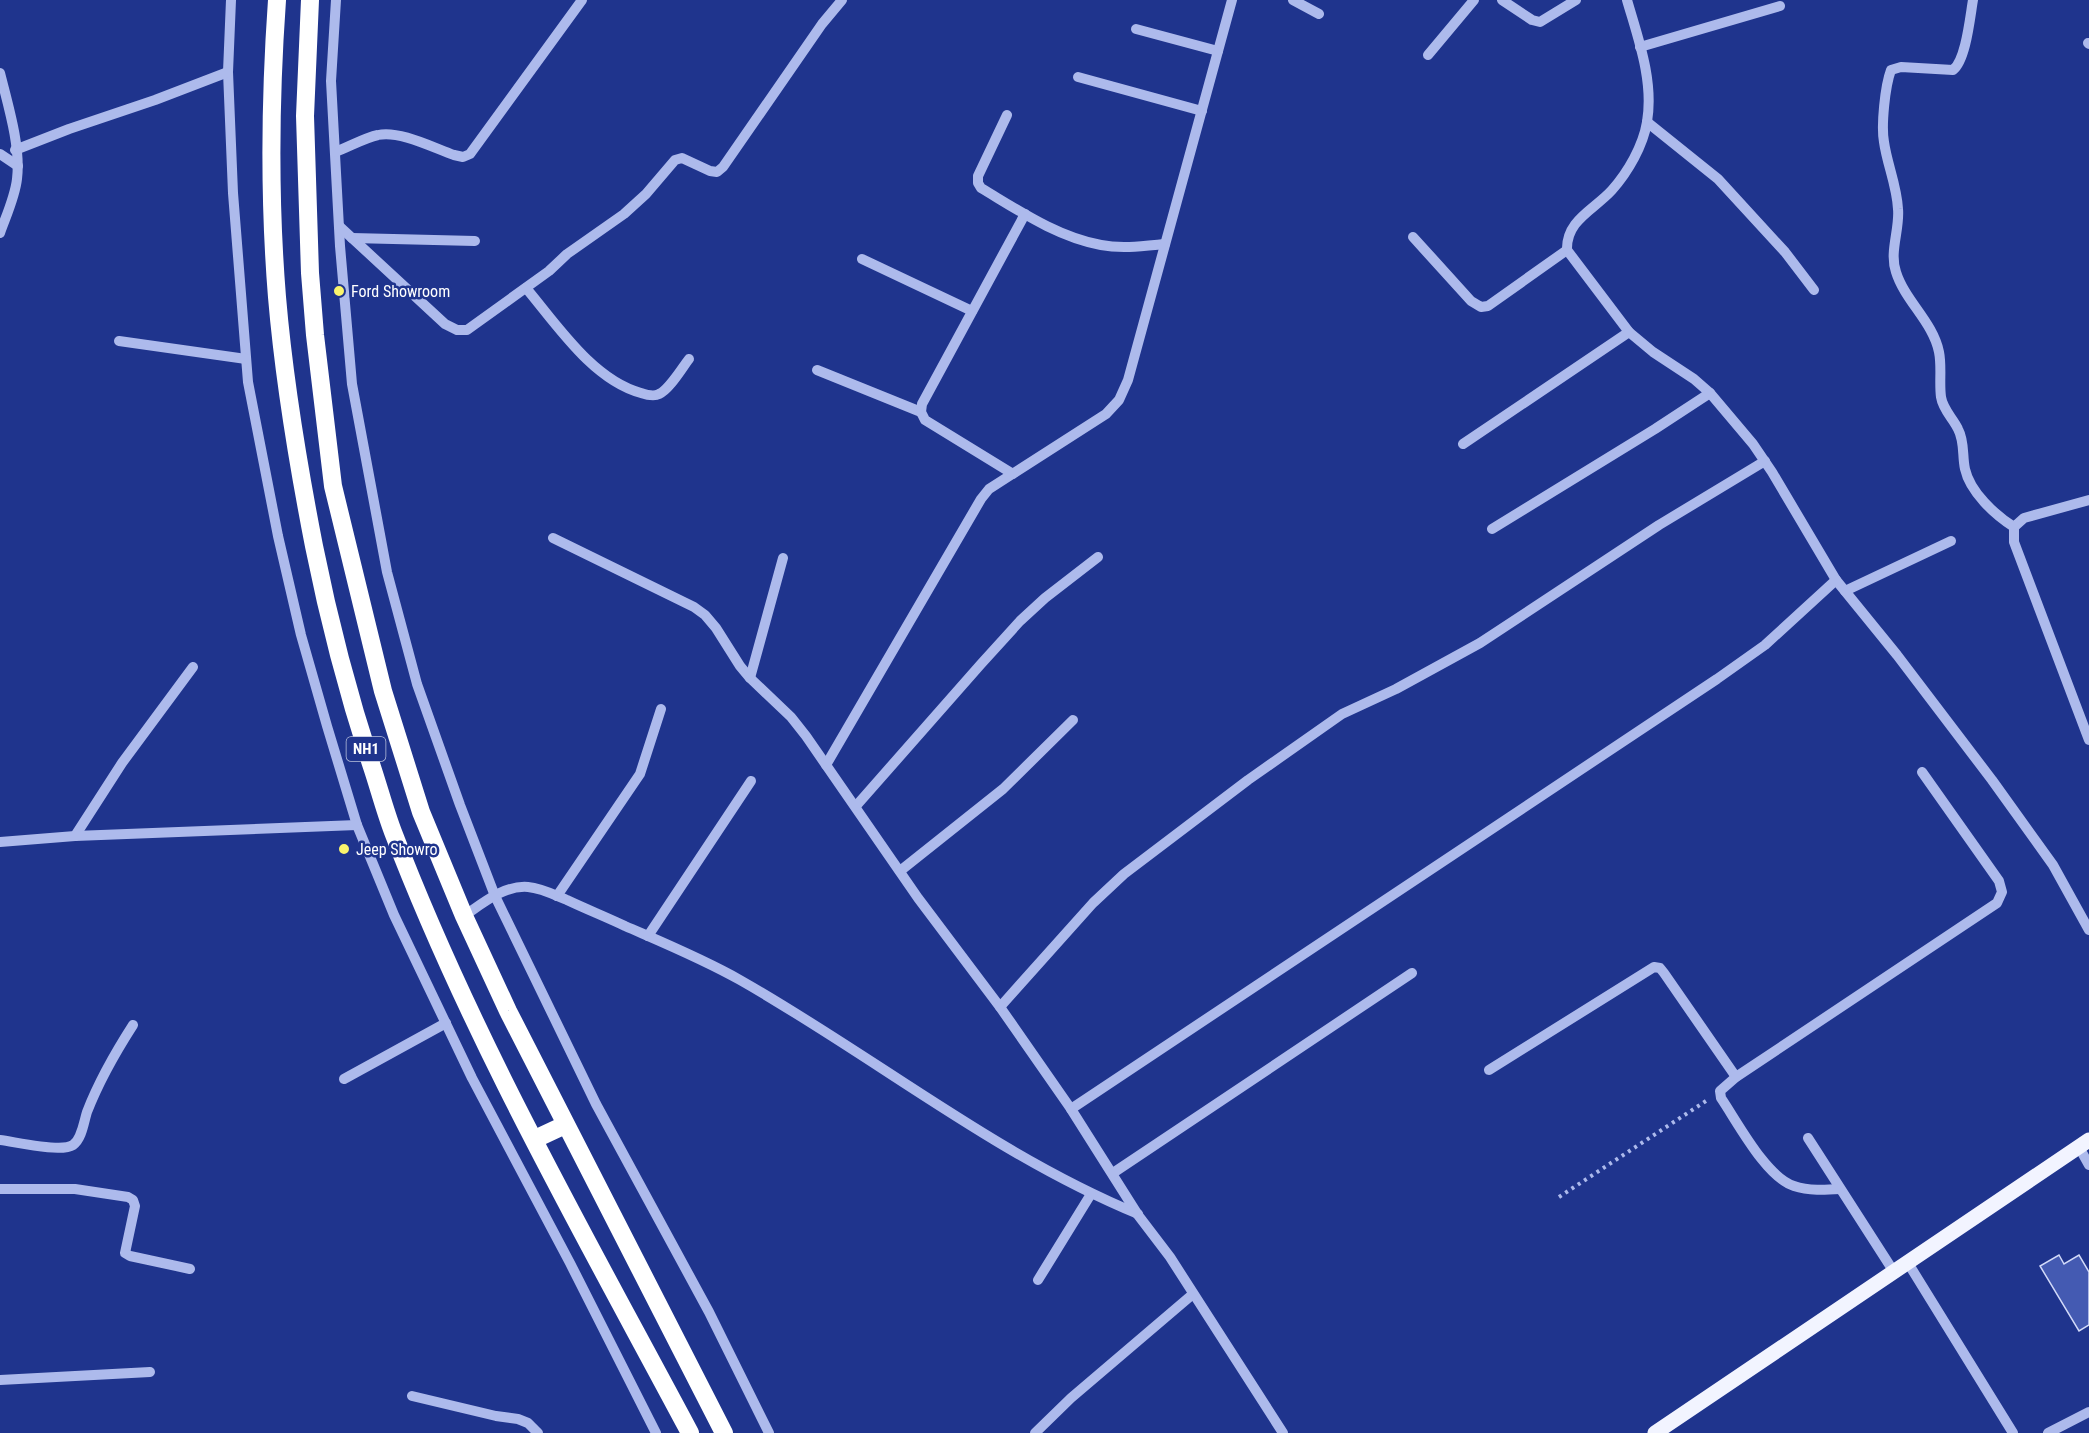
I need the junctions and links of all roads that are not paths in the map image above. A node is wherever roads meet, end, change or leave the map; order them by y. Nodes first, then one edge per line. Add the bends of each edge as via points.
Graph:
1 (231, 0) edge
2 (277, 0) edge
3 (310, 0) edge
4 (336, 0) edge
5 (582, 0) edge
6 (842, 0) edge
7 (1232, 0) edge
8 (1293, 0) edge
9 (1474, 0) edge
10 (1502, 0) edge
11 (1576, 0) edge
12 (1627, 0) edge
13 (1973, 0) edge
14 (1780, 6) dead end
15 (1319, 14) dead end
16 (1136, 29) dead end
17 (1640, 47) junction
18 (1218, 51) junction
19 (1428, 55) dead end
20 (228, 72) junction
21 (0, 73) edge
22 (1078, 77) dead end
23 (1202, 111) junction
24 (1007, 115) dead end
25 (1647, 122) junction
26 (15, 150) junction
27 (335, 152) junction
28 (0, 154) edge
29 (18, 166) junction
30 (1025, 214) junction
31 (339, 226) junction
32 (0, 233) edge
33 (1413, 237) dead end
34 (352, 238) junction
35 (475, 241) dead end
36 (1165, 244) junction
37 (1567, 250) junction
38 (862, 258) dead end
39 (526, 288) junction
40 (1814, 290) dead end
41 (972, 311) junction
42 (1629, 332) junction
43 (119, 340) dead end
44 (246, 359) junction
45 (689, 359) dead end
46 (818, 370) dead end
47 (1710, 393) junction
48 (921, 412) junction
49 (1463, 444) dead end
50 (1765, 461) junction
51 (1013, 474) junction
52 (2089, 500) edge
53 (2014, 527) junction
54 (1492, 529) dead end
55 (553, 538) dead end
56 (1950, 541) dead end
57 (1098, 557) dead end
58 (783, 558) dead end
59 (1836, 580) junction
60 (1845, 591) junction
61 (193, 667) dead end
62 (750, 678) junction
63 (661, 709) dead end
64 (1073, 720) dead end
65 (2089, 740) edge
66 (826, 765) junction
67 (1922, 772) dead end
68 (751, 781) dead end
69 (856, 806) junction
70 (357, 825) junction
71 (75, 836) junction
72 (0, 842) edge
73 (900, 871) junction
74 (495, 896) junction
75 (557, 896) junction
76 (464, 916) junction
77 (2089, 930) edge
78 (648, 936) junction
79 (1412, 973) dead end
80 (1000, 1007) junction
81 (446, 1023) junction
82 (133, 1025) dead end
83 (1489, 1070) dead end
84 (1736, 1077) junction
85 (344, 1079) dead end
86 (1071, 1109) junction
87 (565, 1125) junction
88 (1808, 1138) dead end
89 (535, 1139) junction
90 (0, 1140) edge
91 (2084, 1143) edge
92 (2089, 1165) edge
93 (1113, 1173) junction
94 (0, 1189) edge
95 (1840, 1189) junction
96 (1091, 1194) junction
97 (1138, 1215) junction
98 (1908, 1263) junction
99 (190, 1269) dead end
100 (1894, 1272) junction
101 (1038, 1280) dead end
102 (1193, 1294) junction
103 (150, 1372) dead end
104 (0, 1380) edge
105 (412, 1396) dead end
106 (2088, 1415) edge
107 (538, 1433) edge
108 (656, 1433) edge
109 (690, 1433) edge
110 (724, 1433) edge
111 (769, 1433) edge
112 (1035, 1433) edge
113 (1283, 1433) edge
114 (1655, 1433) edge
115 (2013, 1433) edge
116 (2048, 1433) edge

1 - 20 street
2 - 89 highway, NH1 via 272,142 277,299 295,438 322,584 357,723 391,828 473,1018
3 - 76 highway, NH1 via 305,116 310,273 333,486 399,747 420,812
4 - 27 street via 331,81
5 - 27 street via 470,154 454,155 386,133
6 - 39 street via 723,167 717,172 710,171 682,158 675,160 630,209
7 - 18 street
8 - 15 street
9 - 19 street
10 - 11 street via 1540,22
12 - 17 street
13 - 53 street via 1957,67 1891,70 1882,125 1898,209 1893,259 1896,272 1939,351 1941,401 1958,429 1965,472 1987,505
14 - 17 street
16 - 18 street
17 - 25 street via 1648,86
18 - 23 street
20 - 26 street
20 - 44 street via 232,193
21 - 26 street
22 - 23 street
23 - 36 street
24 - 30 street via 978,183
25 - 37 street via 1640,147 1627,170 1572,226
25 - 40 street via 1718,179
26 - 29 street
27 - 31 street
28 - 29 street
29 - 32 street via 17,182
30 - 36 street via 1063,234 1101,245
30 - 41 street
31 - 34 street
31 - 74 street via 352,384 387,572 417,684
33 - 37 street via 1481,307 1488,306
34 - 35 street
34 - 39 street via 445,324 457,330 478,324
36 - 51 street via 1119,400 1106,414
37 - 42 street
38 - 41 street
39 - 45 street via 576,347 617,383 651,396 659,395
41 - 48 street
42 - 47 street
42 - 49 street
43 - 44 street
44 - 70 street via 263,461 301,635
46 - 48 street
47 - 50 street
47 - 54 street
48 - 51 street via 925,420
50 - 59 street
50 - 80 street via 1659,525 1480,643 1342,714 1116,881
51 - 66 street via 989,489 974,510
52 - 53 street via 2024,518
53 - 65 street via 2014,542
55 - 62 street via 694,607 705,615
56 - 60 street
57 - 69 street via 1020,621
58 - 62 street
59 - 60 street
59 - 86 street via 1766,645
60 - 77 street via 1992,780 2053,865
61 - 71 street via 122,763
62 - 66 street via 790,717
63 - 75 street via 640,774
64 - 73 street via 1003,789
66 - 69 street
67 - 84 street via 2000,881 2002,892 1997,903
68 - 78 street
69 - 73 street
70 - 71 street
70 - 81 street via 394,915
71 - 72 street
73 - 80 street
74 - 75 street via 513,887 530,886
74 - 76 street
74 - 111 street via 596,1104
75 - 78 street
76 - 87 highway, NH1
78 - 96 street via 738,978 998,1143
79 - 93 street
80 - 86 street
81 - 85 street
81 - 108 street
82 - 90 street via 101,1078 78,1140 72,1146
83 - 84 street via 1654,967 1660,968
84 - 95 street via 1720,1091 1721,1098 1769,1168 1793,1186
86 - 93 street
87 - 89 highway
87 - 110 highway, NH1
88 - 95 street
89 - 109 highway, NH1
91 - 92 street
91 - 98 main road
93 - 97 street
94 - 99 street via 75,1189 128,1197 135,1206 125,1253
95 - 100 street
96 - 97 street
96 - 101 street
97 - 102 street
98 - 100 main road
98 - 115 street
100 - 114 main road
102 - 112 street
102 - 113 street
103 - 104 street
105 - 107 street via 518,1419
106 - 116 street

